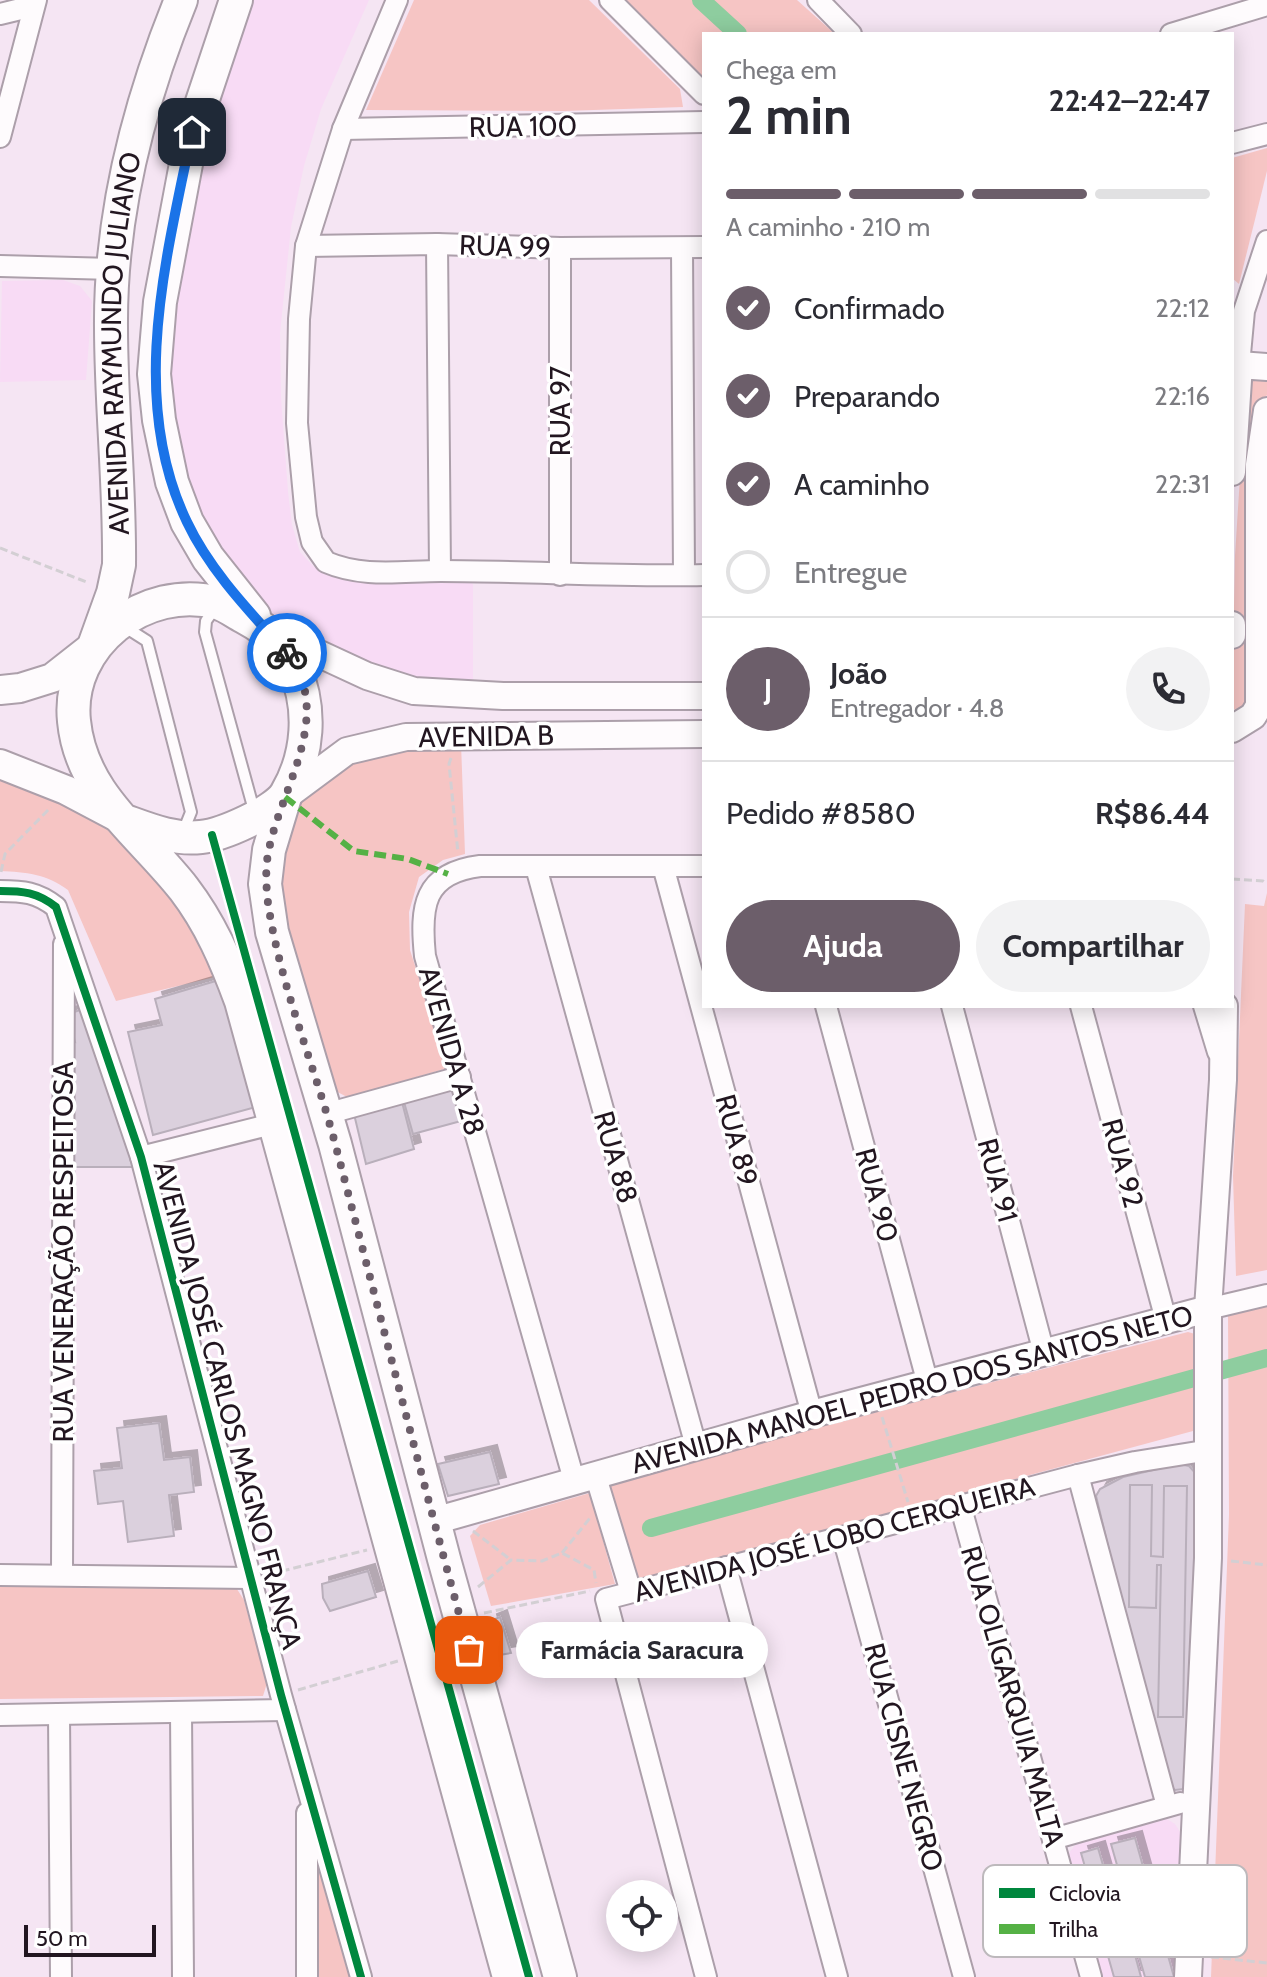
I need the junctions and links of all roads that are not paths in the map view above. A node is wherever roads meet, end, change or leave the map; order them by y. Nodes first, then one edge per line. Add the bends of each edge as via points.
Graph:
1 (181, 0) edge
2 (236, 0) edge
3 (397, 0) edge
4 (610, 0) edge
5 (822, 0) edge
6 (34, 3) edge
7 (1267, 5) edge
8 (0, 14) edge
9 (849, 32) edge
10 (1178, 32) edge
11 (702, 92) edge
12 (702, 122) edge
13 (343, 129) junction
14 (1267, 134) edge
15 (0, 137) edge
16 (1234, 142) edge
17 (1267, 241) edge
18 (437, 244) junction
19 (306, 246) junction
20 (702, 247) edge
21 (560, 248) junction
22 (682, 248) junction
23 (0, 266) edge
24 (113, 269) junction
25 (1238, 304) edge
26 (1239, 365) junction
27 (1267, 367) edge
28 (1267, 411) edge
29 (1234, 441) edge
30 (440, 571) junction
31 (560, 575) junction
32 (694, 575) edge
33 (219, 603) junction
34 (116, 608) junction
35 (264, 628) junction
36 (94, 645) junction
37 (0, 690) edge
38 (702, 696) edge
39 (1234, 728) edge
40 (702, 734) edge
41 (0, 764) edge
42 (285, 797) junction
43 (256, 816) junction
44 (125, 821) junction
45 (181, 837) junction
46 (663, 866) junction
47 (702, 866) edge
48 (536, 867) junction
49 (0, 891) edge
50 (64, 928) junction
51 (827, 1008) edge
52 (953, 1008) edge
53 (1082, 1008) edge
54 (1205, 1008) edge
55 (1224, 1008) edge
56 (1223, 1071) junction
57 (460, 1077) junction
58 (326, 1114) junction
59 (276, 1123) junction
60 (141, 1157) junction
61 (356, 1223) junction
62 (306, 1235) junction
63 (1267, 1295) edge
64 (1208, 1309) junction
65 (1166, 1320) junction
66 (1044, 1353) junction
67 (928, 1384) junction
68 (812, 1414) junction
69 (696, 1446) junction
70 (1210, 1450) junction
71 (1078, 1475) junction
72 (590, 1484) junction
73 (961, 1508) junction
74 (434, 1521) junction
75 (843, 1537) junction
76 (726, 1567) junction
77 (0, 1575) edge
78 (62, 1575) junction
79 (251, 1578) junction
80 (631, 1592) junction
81 (283, 1702) junction
82 (181, 1712) junction
83 (59, 1714) junction
84 (0, 1715) edge
85 (307, 1789) junction
86 (1198, 1798) junction
87 (1167, 1806) junction
88 (1053, 1839) junction
89 (1060, 1865) edge
90 (1194, 1865) edge
91 (545, 1924) junction
92 (497, 1932) junction
93 (1085, 1957) edge
94 (61, 1977) edge
95 (183, 1977) edge
96 (307, 1977) edge
97 (361, 1977) edge
98 (509, 1977) edge
99 (560, 1977) edge
100 (706, 1977) edge
101 (837, 1977) edge
102 (964, 1977) edge
103 (1091, 1977) edge

1 - 24 main road, AVENIDA RAYMUNDO JULIANO via 155,64 130,157
2 - 35 main road, AVENIDA RAYMUNDO JULIANO via 192,132 160,302 154,374 172,482 187,522 208,558
3 - 13 street
4 - 11 street
5 - 9 street
6 - 8 street
6 - 15 street
7 - 10 street
12 - 13 street, RUA 100
13 - 19 street
14 - 16 street
17 - 25 street
18 - 19 street, RUA 99
18 - 21 street, RUA 99
18 - 30 street
19 - 30 street via 297,423 312,542 326,562 350,569
20 - 22 street, RUA 99
21 - 22 street, RUA 99
21 - 31 street, RUA 97
22 - 32 street
23 - 24 street
24 - 34 main road, AVENIDA RAYMUNDO JULIANO via 120,535
25 - 26 street
26 - 27 street
26 - 29 street
28 - 39 street via 1259,465 1259,706
30 - 31 street
31 - 32 street
33 - 34 main road via 183,599
33 - 35 main road
33 - 43 lane via 205,632
34 - 36 main road
34 - 45 lane via 147,641 191,812
35 - 38 street via 367,676 414,691
35 - 42 main road, AVENIDA RAYMUNDO JULIANO via 290,657 303,688 307,721 302,753
36 - 37 main road via 52,678
36 - 44 main road via 75,687 79,754 93,783
40 - 42 street, AVENIDA B via 406,737 347,751
41 - 44 main road
42 - 43 main road
42 - 58 main road, AVENIDA RAYMUNDO JULIANO via 265,884 272,932
43 - 45 main road via 220,833
44 - 45 main road
44 - 59 main road via 185,890 219,942
46 - 47 street
46 - 48 street
46 - 68 street, RUA 89
48 - 57 street, AVENIDA A 28 via 462,868 433,890 422,913 425,956
48 - 69 street, RUA 88
49 - 50 street, AVENIDA JOSÉ CARLOS MAGNO FRANÇA via 45,898 56,907
50 - 60 street, AVENIDA JOSÉ CARLOS MAGNO FRANÇA
50 - 78 street, RUA VENERAÇÃO RESPEITOSA
51 - 67 street, RUA 90
52 - 66 street, RUA 91
53 - 65 street, RUA 92
54 - 56 street
55 - 56 street
56 - 64 street
57 - 58 street
57 - 72 street, AVENIDA A 28
58 - 61 main road, AVENIDA RAYMUNDO JULIANO
59 - 60 street
59 - 62 main road
60 - 79 street, AVENIDA JOSÉ CARLOS MAGNO FRANÇA
61 - 62 main road
61 - 74 main road, AVENIDA RAYMUNDO JULIANO
62 - 92 main road
63 - 64 street
64 - 65 street, AVENIDA MANOEL PEDRO DOS SANTOS NETO
64 - 70 street, AVENIDA MANOEL PEDRO DOS SANTOS NETO
65 - 66 street, AVENIDA MANOEL PEDRO DOS SANTOS NETO
66 - 67 street, AVENIDA MANOEL PEDRO DOS SANTOS NETO
67 - 68 street, AVENIDA MANOEL PEDRO DOS SANTOS NETO
68 - 69 street, AVENIDA MANOEL PEDRO DOS SANTOS NETO
69 - 72 street, AVENIDA MANOEL PEDRO DOS SANTOS NETO
70 - 71 street, AVENIDA JOSÉ LOBO CERQUEIRA
70 - 86 street, AVENIDA MANOEL PEDRO DOS SANTOS NETO
71 - 73 street, AVENIDA JOSÉ LOBO CERQUEIRA
71 - 87 street
72 - 74 street, AVENIDA MANOEL PEDRO DOS SANTOS NETO via 470,1520
72 - 80 street, AVENIDA A 28
73 - 75 street, AVENIDA JOSÉ LOBO CERQUEIRA
73 - 88 street, RUA OLIGARQUIA MALTA
74 - 91 main road, AVENIDA RAYMUNDO JULIANO
75 - 76 street, AVENIDA JOSÉ LOBO CERQUEIRA
75 - 102 street, RUA CISNE NEGRO
76 - 80 street, AVENIDA JOSÉ LOBO CERQUEIRA
76 - 101 street
77 - 78 street
78 - 79 street
79 - 81 street, AVENIDA JOSÉ CARLOS MAGNO FRANÇA
80 - 100 street, AVENIDA JOSÉ LOBO CERQUEIRA via 606,1599
81 - 82 street
81 - 85 street, AVENIDA JOSÉ CARLOS MAGNO FRANÇA
82 - 83 street
82 - 95 street
83 - 84 street
83 - 94 street
85 - 96 street
85 - 97 street, AVENIDA JOSÉ CARLOS MAGNO FRANÇA
86 - 87 street
86 - 90 street, AVENIDA MANOEL PEDRO DOS SANTOS NETO
87 - 88 street
88 - 89 street, RUA OLIGARQUIA MALTA
91 - 92 main road
91 - 99 main road, AVENIDA RAYMUNDO JULIANO
92 - 98 main road
93 - 103 street, RUA OLIGARQUIA MALTA

